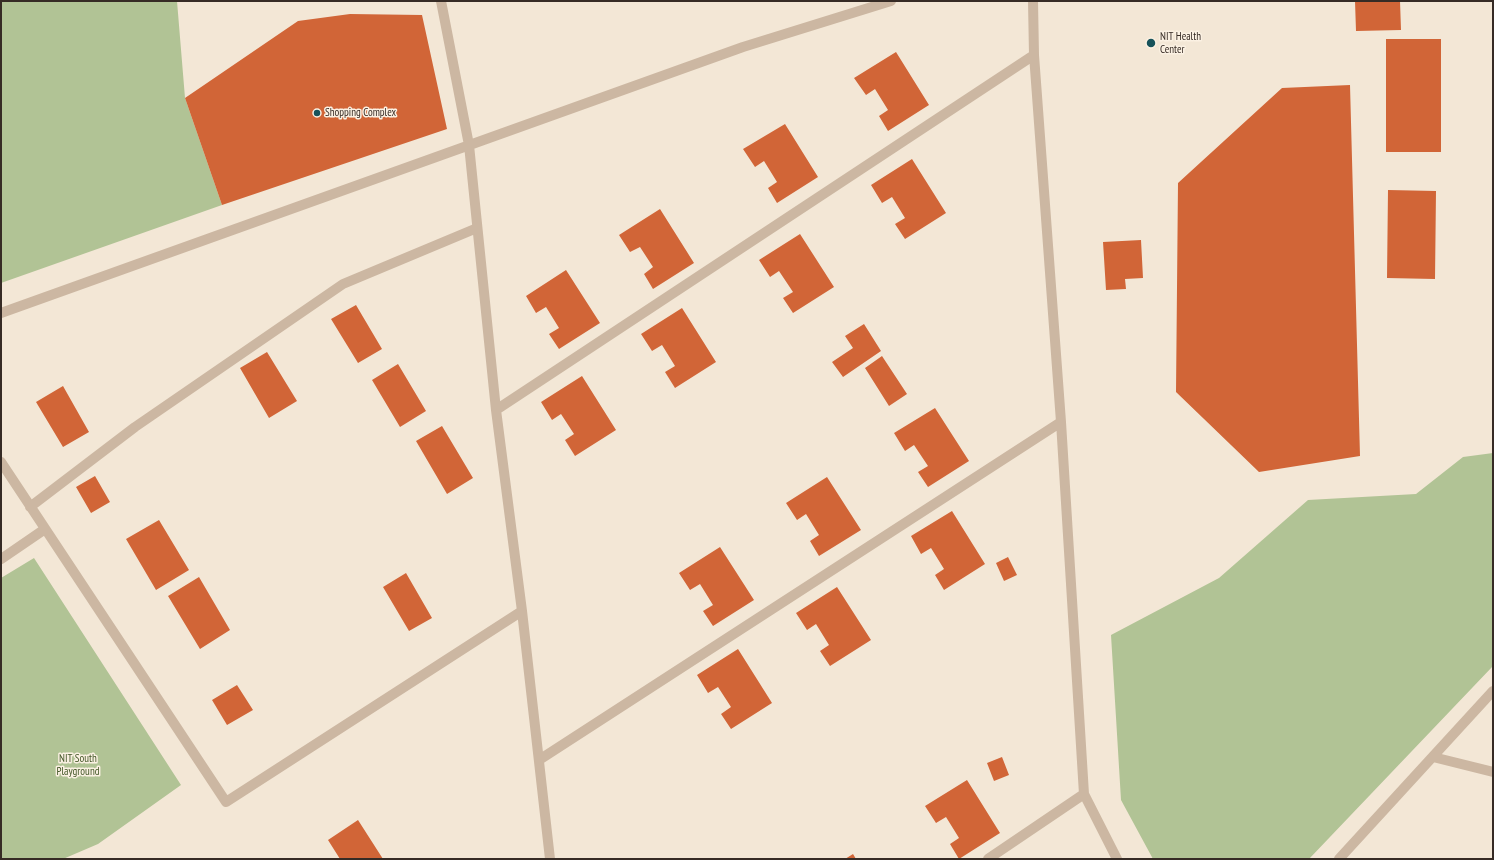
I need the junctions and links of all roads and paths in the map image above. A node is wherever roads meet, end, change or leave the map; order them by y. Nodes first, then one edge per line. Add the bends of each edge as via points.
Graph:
1 (441, 1) edge
2 (891, 1) edge
3 (1033, 1) edge
4 (1034, 55) junction
5 (469, 145) junction
6 (477, 228) junction
7 (1, 312) edge
8 (496, 410) junction
9 (1060, 422) junction
10 (1, 462) edge
11 (30, 506) junction
12 (45, 529) junction
13 (1, 558) edge
14 (522, 611) junction
15 (1493, 691) edge
16 (1433, 757) junction
17 (539, 760) junction
18 (1493, 772) edge
19 (1084, 794) junction
20 (550, 859) edge
21 (988, 859) edge
22 (1117, 859) edge
23 (1339, 859) edge

1 - 5 street
2 - 5 street via 743,47
3 - 4 street
4 - 8 street
4 - 9 street
5 - 6 street
5 - 7 street
6 - 8 street
6 - 11 street via 343,284 135,427
8 - 14 street
9 - 17 street
9 - 19 street
10 - 11 street
11 - 12 street
12 - 13 street
12 - 14 street via 226,802
14 - 17 street
15 - 16 street
16 - 18 street
16 - 23 street
17 - 20 street
19 - 21 street
19 - 22 street

